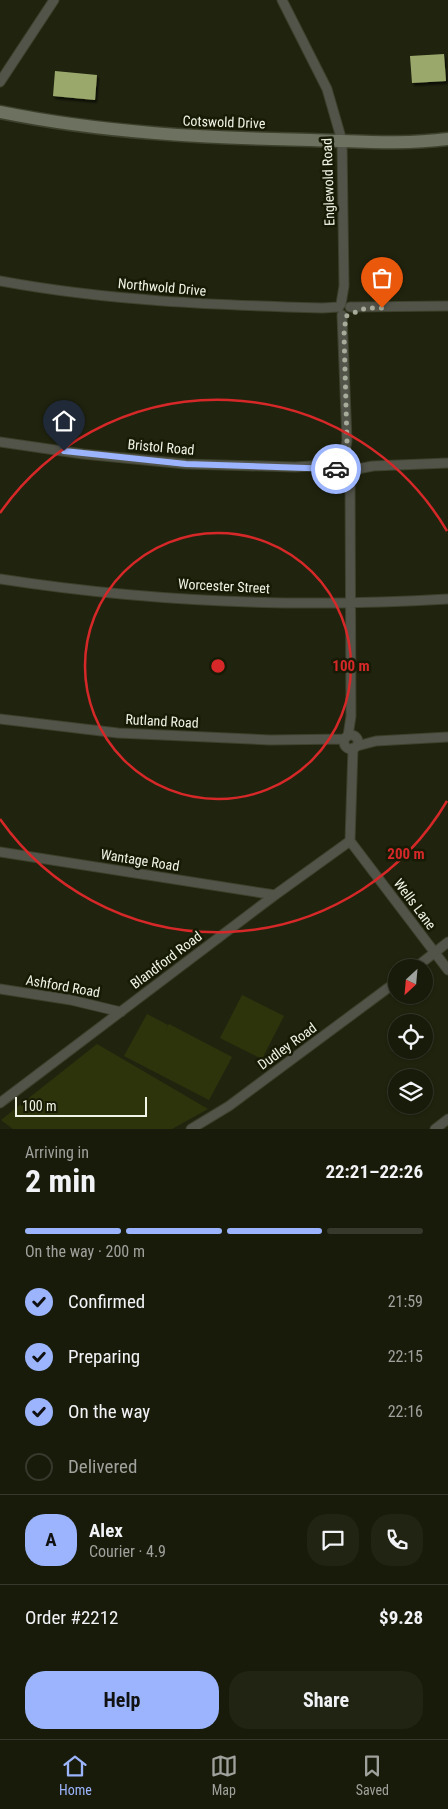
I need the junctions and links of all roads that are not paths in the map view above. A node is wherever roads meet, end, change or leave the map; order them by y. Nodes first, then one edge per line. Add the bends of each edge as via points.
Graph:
1 (54, 0) edge
2 (282, 0) edge
3 (0, 82) edge
4 (0, 112) edge
5 (448, 140) edge
6 (342, 141) junction
7 (0, 281) edge
8 (448, 306) edge
9 (344, 309) junction
10 (0, 442) edge
11 (448, 462) edge
12 (347, 467) junction
13 (0, 579) edge
14 (448, 599) edge
15 (349, 604) junction
16 (0, 718) edge
17 (448, 737) edge
18 (351, 742) junction
19 (350, 841) junction
20 (0, 852) edge
21 (275, 895) junction
22 (448, 942) edge
23 (435, 953) junction
24 (427, 959) edge
25 (448, 970) edge
26 (388, 988) edge
27 (0, 989) edge
28 (121, 1012) junction
29 (0, 1103) edge
30 (448, 1119) edge
31 (191, 1129) edge
32 (435, 1129) edge

1 - 3 street
2 - 6 street, Englewold Road via 327,89
4 - 6 main road, Cotswold Drive via 84,126 190,137
5 - 6 main road, Cotswold Drive
6 - 9 street, Englewold Road
7 - 9 street, Northwold Drive via 163,303
8 - 9 street, Northwold Drive
9 - 12 street, Englewold Road
10 - 12 street, Bristol Road via 186,464
11 - 12 street, Bristol Road
12 - 15 street
13 - 15 street, Worcester Street via 150,596
14 - 15 street, Worcester Street
15 - 18 street
16 - 18 street, Rutland Road via 118,732
17 - 18 street, Rutland Road
18 - 19 street
19 - 21 street, Blandford Road
19 - 23 street, Wells Lane
20 - 21 street, Wantage Road
21 - 28 street, Blandford Road
22 - 23 street
23 - 24 street
23 - 25 street, Wells Lane
26 - 31 street, Dudley Road via 229,1106
27 - 28 street, Ashford Road
28 - 29 street, Blandford Road
30 - 32 street

